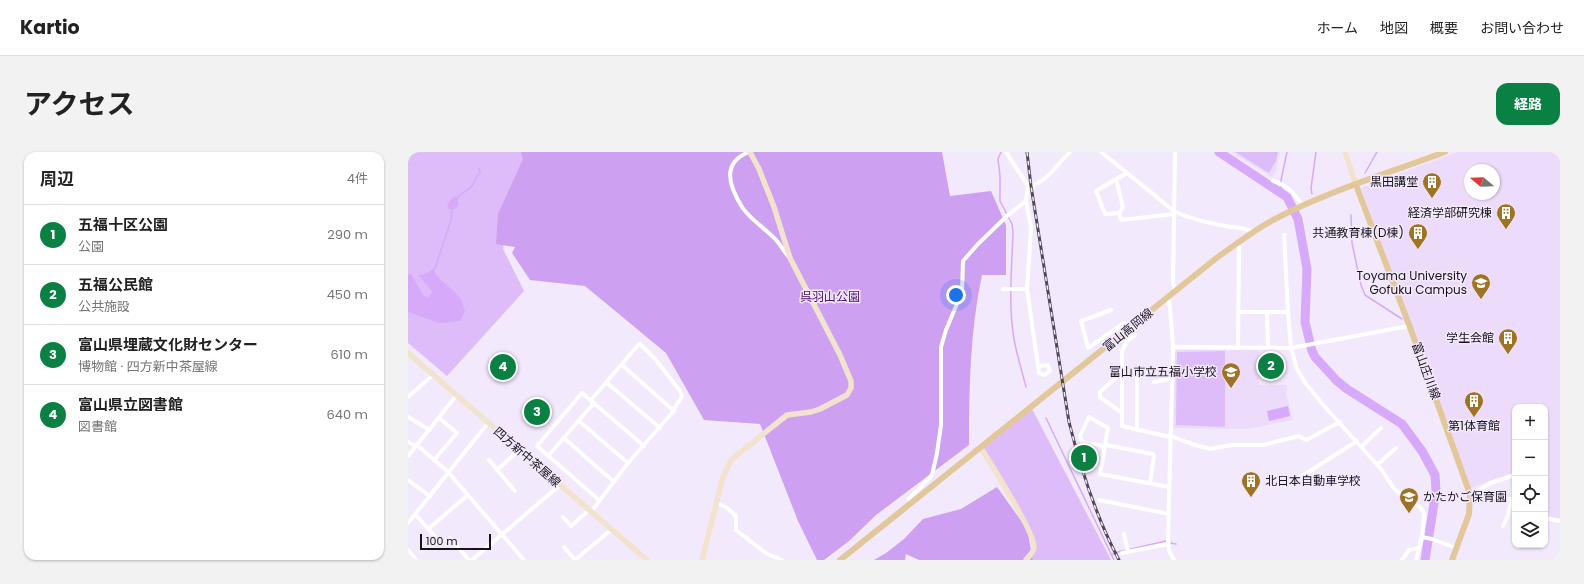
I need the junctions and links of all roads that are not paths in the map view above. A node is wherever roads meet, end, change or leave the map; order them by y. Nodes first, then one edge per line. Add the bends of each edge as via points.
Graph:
1 (750, 152) edge
2 (1006, 152) edge
3 (1070, 152) edge
4 (1101, 152) edge
5 (1175, 152) edge
6 (1345, 152) edge
7 (1445, 152) edge
8 (1127, 173) junction
9 (1116, 179) junction
10 (1273, 181) dead end
11 (1356, 185) junction
12 (1028, 186) junction
13 (1026, 201) junction
14 (1302, 206) junction
15 (1119, 213) junction
16 (1174, 213) junction
17 (1253, 232) junction
18 (1285, 235) dead end
19 (1237, 244) junction
20 (790, 258) junction
21 (1003, 289) dead end
22 (1026, 289) junction
23 (1176, 291) junction
24 (1168, 298) junction
25 (1111, 310) dead end
26 (1238, 312) junction
27 (1267, 312) junction
28 (1288, 312) junction
29 (1409, 326) junction
30 (1131, 327) junction
31 (1173, 347) junction
32 (1238, 348) junction
33 (1268, 348) junction
34 (1291, 348) junction
35 (408, 353) edge
36 (622, 365) junction
37 (1038, 366) dead end
38 (1121, 373) junction
39 (433, 375) junction
40 (1137, 378) dead end
41 (1173, 378) junction
42 (606, 382) junction
43 (1154, 382) dead end
44 (456, 396) junction
45 (408, 397) edge
46 (592, 402) junction
47 (674, 411) junction
48 (1121, 412) junction
49 (408, 417) edge
50 (439, 418) junction
51 (579, 421) junction
52 (1340, 422) junction
53 (488, 423) junction
54 (660, 428) junction
55 (1381, 428) dead end
56 (430, 430) junction
57 (1136, 430) junction
58 (1171, 436) junction
59 (564, 438) junction
60 (1357, 441) junction
61 (408, 442) edge
62 (1105, 445) junction
63 (416, 446) junction
64 (644, 446) junction
65 (1362, 446) junction
66 (981, 448) junction
67 (1396, 448) dead end
68 (519, 450) junction
69 (408, 456) edge
70 (548, 456) junction
71 (434, 460) junction
72 (489, 460) dead end
73 (628, 463) junction
74 (1377, 465) junction
75 (497, 470) junction
76 (448, 472) junction
77 (1512, 476) dead end
78 (408, 480) edge
79 (1296, 480) dead end
80 (614, 482) junction
81 (1150, 483) junction
82 (560, 485) junction
83 (1169, 487) junction
84 (515, 491) dead end
85 (1473, 494) junction
86 (468, 495) junction
87 (430, 496) junction
88 (1512, 499) edge
89 (599, 500) junction
90 (1099, 500) dead end
91 (716, 503) junction
92 (911, 503) junction
93 (1512, 504) edge
94 (590, 511) junction
95 (415, 514) junction
96 (1169, 514) junction
97 (563, 518) dead end
98 (1548, 519) edge
99 (1560, 521) edge
100 (408, 522) edge
101 (1503, 526) dead end
102 (428, 529) junction
103 (612, 530) junction
104 (1124, 534) dead end
105 (502, 535) junction
106 (450, 538) dead end
107 (1424, 538) junction
108 (439, 541) dead end
109 (1168, 544) junction
110 (564, 547) dead end
111 (1418, 548) junction
112 (1456, 548) junction
113 (408, 550) edge
114 (1128, 551) junction
115 (1122, 553) dead end
116 (416, 560) edge
117 (470, 560) edge
118 (524, 560) edge
119 (575, 560) edge
120 (647, 560) edge
121 (702, 560) edge
122 (782, 560) edge
123 (840, 560) edge
124 (1026, 560) edge
125 (1174, 560) edge
126 (1402, 560) edge
127 (1416, 560) edge
128 (1452, 560) edge

1 - 20 street via 774,208
1 - 20 street via 732,164 730,180 742,207 774,238
2 - 12 street
3 - 12 street via 1035,186
4 - 8 street
5 - 16 street
6 - 11 street
7 - 11 main road, 富山高岡線
8 - 9 street
8 - 16 street
9 - 15 street via 1123,207
9 - 15 street via 1096,191 1105,214
10 - 14 street via 1289,189
11 - 14 main road, 富山高岡線
11 - 29 main road, 富山庄川線
12 - 13 street
13 - 22 street via 1031,228
13 - 92 street via 1008,215 963,261 962,292 941,347 941,430 937,453 932,475 909,499
14 - 17 main road, 富山高岡線
15 - 16 street via 1121,220
16 - 17 street
16 - 23 street via 1173,283
17 - 19 main road, 富山高岡線
18 - 28 street
19 - 23 main road, 富山高岡線
19 - 26 street
20 - 91 street via 840,355 851,381 851,388 847,394 820,409 787,415 739,453 726,468
21 - 22 street
22 - 37 street
23 - 24 main road, 富山高岡線
24 - 30 main road, 富山高岡線
24 - 31 street
25 - 30 street via 1081,321 1088,348 1124,323
26 - 27 street
26 - 32 street
27 - 28 street
27 - 33 street
28 - 34 street
29 - 34 street
29 - 85 main road, 富山庄川線
30 - 38 street via 1135,335 1123,346
30 - 66 main road, 富山高岡線
31 - 32 street
31 - 41 street
32 - 33 street
33 - 34 street
34 - 52 street via 1297,369 1306,384
35 - 39 street, 四方新中茶屋線
36 - 42 street
36 - 47 street
36 - 47 street via 640,344 656,360 681,393 681,399
38 - 48 street
38 - 48 street via 1100,392 1100,397
39 - 44 street, 四方新中茶屋線
39 - 45 street
40 - 57 street
41 - 43 street
41 - 58 street
42 - 46 street
42 - 54 street
44 - 50 street
44 - 53 street, 四方新中茶屋線
46 - 51 street
46 - 64 street
46 - 70 street via 582,393 537,446
47 - 54 street
48 - 57 street via 1122,426
49 - 56 street
50 - 56 street
50 - 71 street via 457,433
51 - 59 street
51 - 73 street
52 - 58 street via 1306,440 1299,436 1263,445 1232,445 1210,449
52 - 60 street
53 - 68 street, 四方新中茶屋線
53 - 76 street
54 - 64 street
55 - 65 street
56 - 63 street
57 - 58 street
58 - 83 street
59 - 70 street
59 - 80 street
60 - 65 street
60 - 79 street
61 - 63 street
62 - 62 street via 1108,428 1089,417 1080,436 1082,442
62 - 81 street via 1153,454
62 - 81 street via 1100,474
63 - 69 street
63 - 71 street
64 - 73 street
65 - 74 street
66 - 92 main road, 富山高岡線
66 - 124 street via 1033,540 1033,552
67 - 74 street
68 - 75 street
68 - 82 street, 四方新中茶屋線
70 - 89 street
71 - 76 street
72 - 75 street
73 - 80 street
74 - 107 street via 1395,490 1423,511
75 - 84 street
76 - 86 street
76 - 87 street
77 - 85 street via 1485,486
78 - 87 street
80 - 89 street
81 - 83 street
82 - 94 street, 四方新中茶屋線
82 - 105 street
83 - 96 street
85 - 88 street
85 - 112 main road, 富山庄川線 via 1469,514
86 - 102 street
86 - 105 street
87 - 95 street
89 - 94 street
90 - 96 street
91 - 121 street
91 - 122 street via 736,516 736,530 767,554
92 - 123 main road, 富山高岡線
93 - 101 street
94 - 97 street via 571,526
94 - 103 street, 四方新中茶屋線
95 - 100 street
95 - 102 street
96 - 109 street
98 - 99 street
102 - 108 street
103 - 119 street
103 - 120 street, 四方新中茶屋線
104 - 114 street
105 - 117 street
105 - 118 street
106 - 117 street
107 - 111 street
107 - 112 street
109 - 114 street
109 - 125 street
110 - 119 street
111 - 126 street via 1409,550
111 - 127 street
112 - 128 main road, 富山庄川線
113 - 116 street
114 - 115 street

